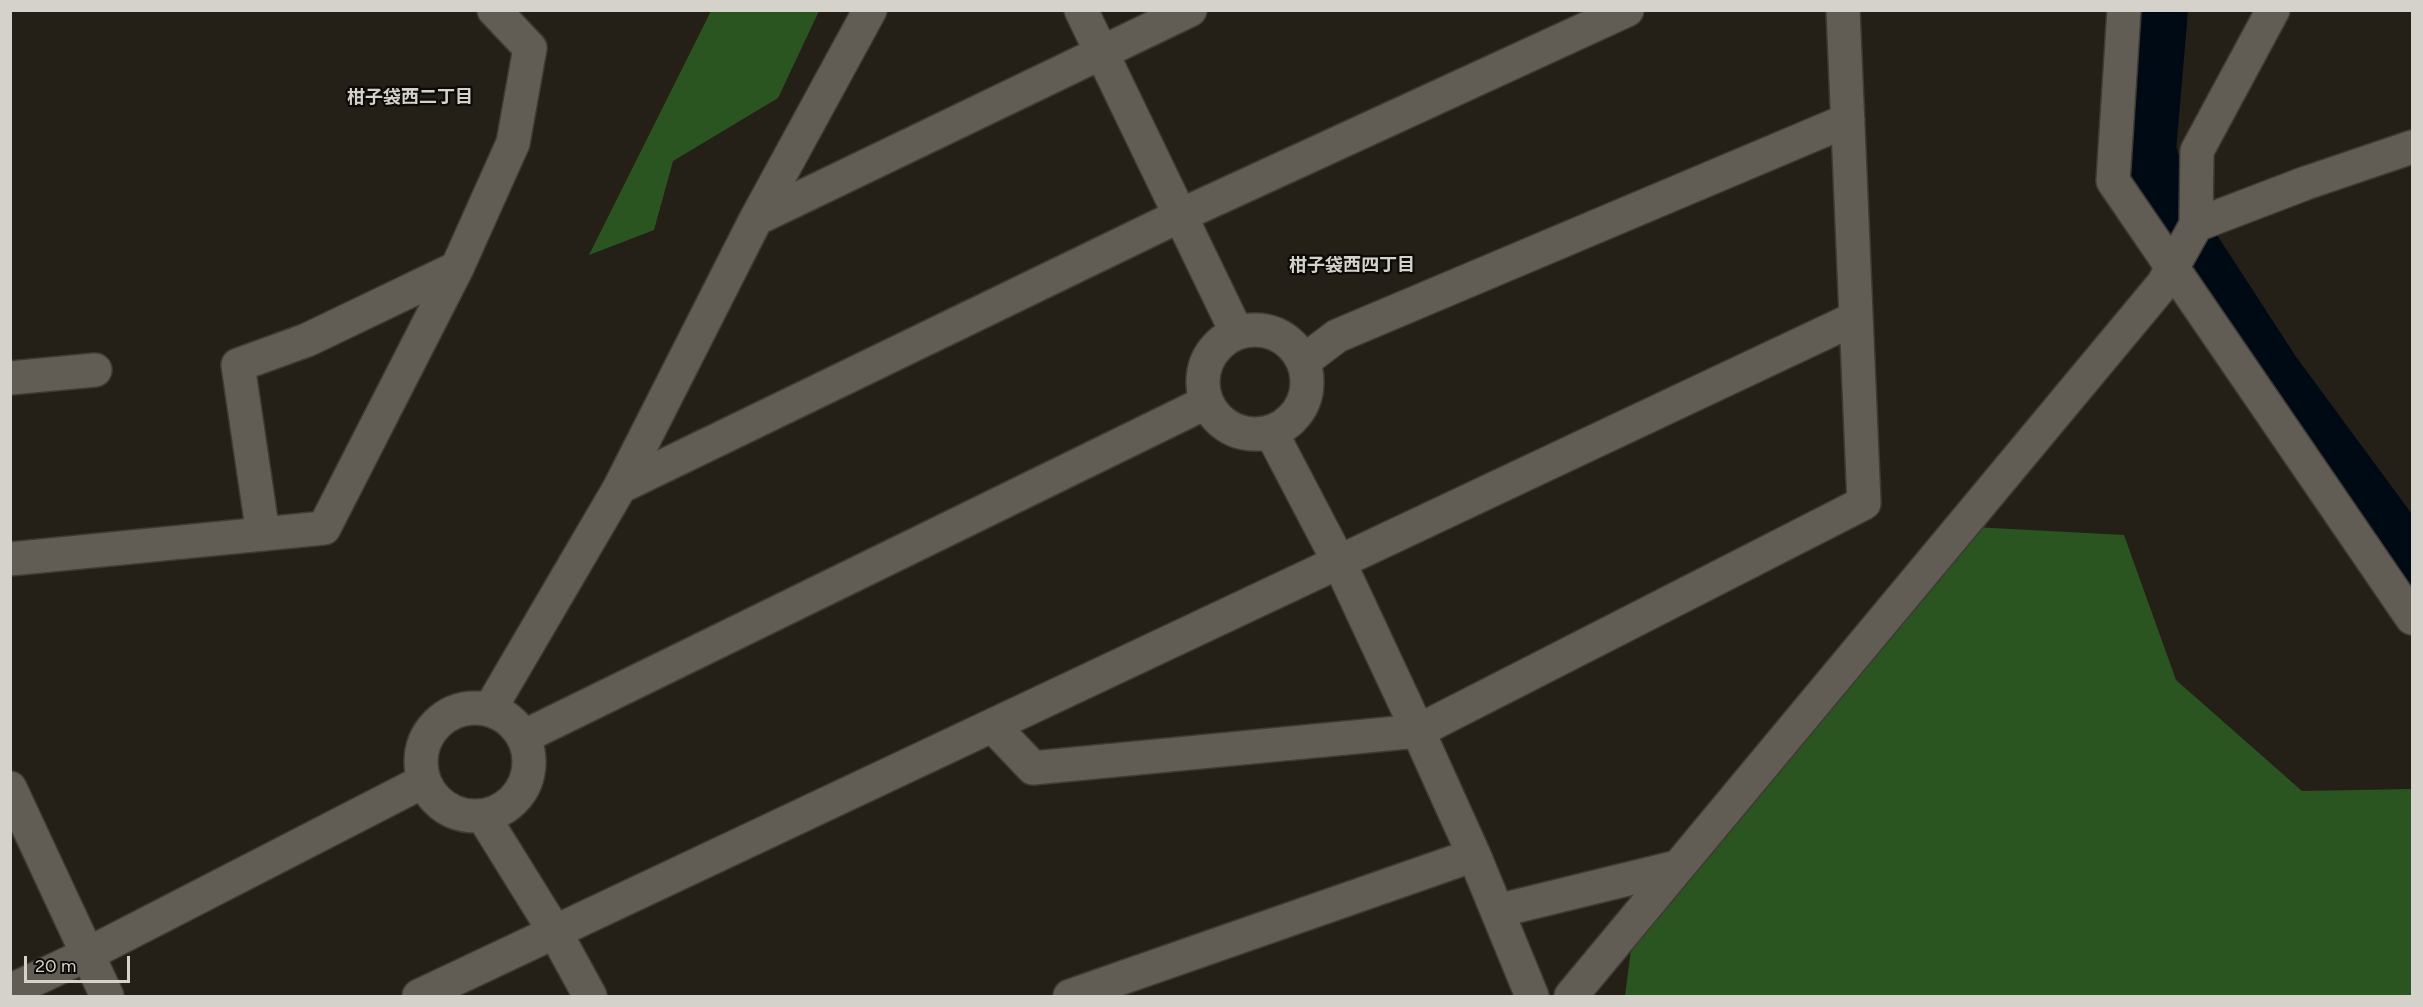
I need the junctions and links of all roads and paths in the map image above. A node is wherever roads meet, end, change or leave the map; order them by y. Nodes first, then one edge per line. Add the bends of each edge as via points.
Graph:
1 (494, 10) edge
2 (870, 10) edge
3 (1081, 10) edge
4 (1190, 10) edge
5 (1627, 10) edge
6 (1843, 10) edge
7 (2124, 10) edge
8 (2273, 10) edge
9 (1102, 52) junction
10 (1848, 120) junction
11 (2412, 147) edge
12 (1179, 216) junction
13 (756, 219) junction
14 (2196, 225) junction
15 (457, 268) junction
16 (2167, 277) junction
17 (1856, 318) junction
18 (1236, 333) junction
19 (1304, 361) junction
20 (95, 370) dead end
21 (10, 378) edge
22 (1207, 402) junction
23 (1271, 432) junction
24 (620, 487) junction
25 (263, 534) junction
26 (10, 559) edge
27 (1339, 562) junction
28 (2412, 618) edge
29 (490, 709) junction
30 (993, 726) junction
31 (1418, 730) junction
32 (523, 736) junction
33 (424, 781) junction
34 (10, 789) edge
35 (483, 816) junction
36 (1474, 855) junction
37 (1677, 867) junction
38 (1497, 911) junction
39 (555, 932) junction
40 (88, 954) junction
41 (10, 991) edge
42 (107, 996) edge
43 (419, 996) edge
44 (590, 996) edge
45 (1070, 996) edge
46 (1532, 996) edge
47 (1571, 996) edge

1 - 15 street via 530,48 513,142
2 - 13 street
3 - 9 street
4 - 9 street
5 - 12 street
6 - 10 street
7 - 16 street via 2113,181
8 - 14 street via 2197,151
9 - 12 street
9 - 13 street
10 - 17 street
10 - 19 street via 1337,336
11 - 14 street
12 - 18 street
12 - 24 street
13 - 24 street
14 - 16 street
15 - 25 street via 324,528
15 - 25 street via 307,340 238,366
16 - 28 street
16 - 37 street
17 - 27 street
17 - 31 street via 1864,503
18 - 19 street via 1252,329 1283,337
18 - 22 street via 1211,354 1203,386
19 - 23 street via 1308,378 1299,412
20 - 21 street
22 - 23 street via 1227,426 1241,432
22 - 32 street
23 - 27 street
24 - 29 street
25 - 26 street
27 - 30 street
27 - 31 street
29 - 32 street via 515,724
29 - 33 street via 473,707 441,718 423,747
30 - 31 street via 1033,768
30 - 39 street
31 - 36 street
32 - 35 street via 529,753 524,787 500,810
33 - 35 street via 447,808
33 - 40 street
34 - 40 street
35 - 39 street
36 - 38 street
36 - 45 street
37 - 38 street
37 - 47 street
38 - 46 street
39 - 43 street
39 - 44 street
40 - 41 street
40 - 42 street

